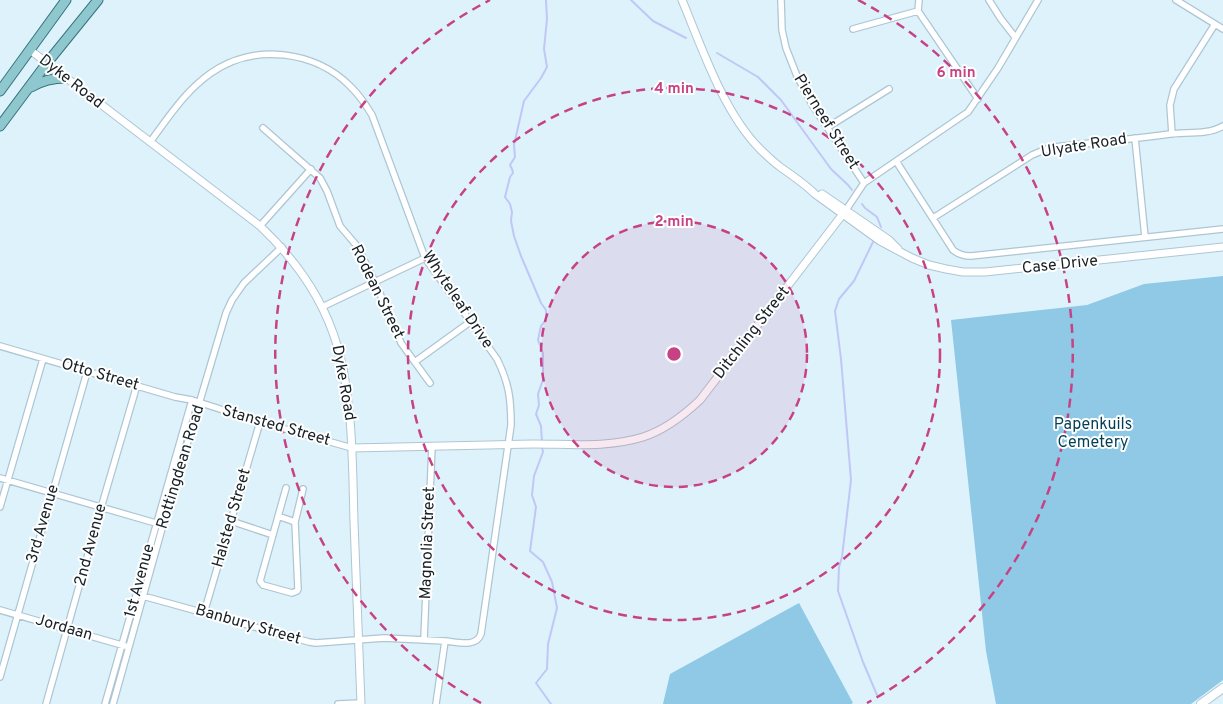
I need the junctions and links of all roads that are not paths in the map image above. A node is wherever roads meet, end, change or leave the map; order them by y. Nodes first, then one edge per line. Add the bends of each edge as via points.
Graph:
1 (66, 0) edge
2 (98, 0) edge
3 (682, 0) edge
4 (781, 0) edge
5 (919, 0) edge
6 (989, 0) edge
7 (1038, 0) edge
8 (1176, 0) edge
9 (918, 11) junction
10 (1215, 24) junction
11 (852, 29) dead end
12 (1223, 29) edge
13 (1016, 38) junction
14 (30, 50) junction
15 (47, 63) junction
16 (66, 78) junction
17 (29, 88) junction
18 (889, 89) dead end
19 (0, 91) edge
20 (978, 99) junction
21 (0, 126) edge
22 (1223, 126) edge
23 (828, 127) junction
24 (264, 128) dead end
25 (1172, 134) junction
26 (1135, 138) junction
27 (150, 142) junction
28 (896, 161) junction
29 (311, 170) junction
30 (864, 183) junction
31 (844, 212) junction
32 (933, 218) junction
33 (260, 226) junction
34 (1223, 229) edge
35 (1145, 237) junction
36 (1223, 247) edge
37 (282, 248) junction
38 (425, 258) junction
39 (376, 282) junction
40 (322, 308) junction
41 (470, 322) junction
42 (0, 346) edge
43 (43, 359) junction
44 (416, 361) junction
45 (87, 372) junction
46 (430, 382) dead end
47 (137, 385) junction
48 (192, 400) junction
49 (200, 403) junction
50 (260, 422) junction
51 (509, 445) junction
52 (432, 446) junction
53 (352, 448) junction
54 (0, 478) edge
55 (8, 480) junction
56 (286, 488) dead end
57 (303, 489) dead end
58 (52, 494) junction
59 (0, 507) edge
60 (101, 508) junction
61 (278, 516) junction
62 (231, 521) junction
63 (295, 522) junction
64 (159, 524) junction
65 (273, 535) junction
66 (143, 596) junction
67 (0, 610) edge
68 (204, 613) junction
69 (18, 615) junction
70 (68, 629) junction
71 (424, 639) junction
72 (358, 641) junction
73 (445, 641) junction
74 (126, 646) junction
75 (0, 676) edge
76 (1223, 688) edge
77 (46, 704) edge
78 (105, 704) edge
79 (113, 704) edge
80 (338, 704) edge
81 (361, 704) edge
82 (436, 704) edge
83 (1201, 704) edge

1 - 14 main road
2 - 15 main road
3 - 31 street, Case Drive via 720,88 741,127 779,166
4 - 23 street, Pierneef Street via 782,30 792,64
5 - 9 street
6 - 13 street
7 - 13 street, Ditchling Street
8 - 10 street
9 - 11 street
9 - 20 street
10 - 12 street
10 - 25 street via 1174,89 1170,105
13 - 20 street, Ditchling Street
14 - 15 street, Dyke Road
14 - 19 main road
15 - 16 street, Dyke Road
15 - 17 main road
16 - 17 main road via 50,79
16 - 27 street, Dyke Road
17 - 21 main road
18 - 23 street
20 - 28 street, Ditchling Street via 968,112
22 - 25 street, Ulyate Road via 1216,130
23 - 30 street, Pierneef Street
24 - 29 street, Rodean Street
25 - 26 street, Ulyate Road
26 - 32 street, Ulyate Road via 1054,147 1037,152
26 - 35 street
27 - 33 street, Dyke Road
27 - 38 street, Whyteleaf Drive via 192,89 210,73 230,62 269,54 312,62 350,86 372,115
28 - 30 street, Ditchling Street
28 - 32 street
29 - 33 street
29 - 39 street, Rodean Street via 324,184 341,228 356,246
30 - 31 street, Ditchling Street
31 - 36 street, Case Drive via 887,245 920,261 938,268 975,273
31 - 51 street, Ditchling Street via 700,400 677,420 653,433 625,442
32 - 35 street via 953,250 971,256
33 - 37 street, Dyke Road
34 - 35 street
37 - 40 street, Dyke Road via 302,273
37 - 49 street, Rottingdean Road via 244,283 232,300
38 - 39 street
38 - 41 street, Whyteleaf Drive
39 - 40 street
39 - 44 street, Rodean Street via 400,339
40 - 53 street, Dyke Road via 335,337 345,376
41 - 44 street
41 - 51 street, Whyteleaf Drive via 497,359 506,381 512,404
42 - 43 street, Otto Street
43 - 45 street, Otto Street
43 - 55 street
44 - 46 street, Rodean Street
45 - 47 street, Otto Street
45 - 58 street, 3rd Avenue
47 - 48 street, Otto Street
47 - 60 street, 2nd Avenue
48 - 49 street, Otto Street
48 - 64 street, 1st Avenue
49 - 50 street, Stansted Street
49 - 64 street, Rottingdean Road
50 - 53 street, Stansted Street
50 - 62 street, Halsted Street
51 - 52 street, Ditchling Street
51 - 73 street, Whyteleaf Drive via 481,637 472,643
52 - 53 street, Ditchling Street
52 - 71 street, Magnolia Street
53 - 72 street, Dyke Road
54 - 55 street
55 - 58 street
55 - 59 street
56 - 61 street
57 - 63 street
58 - 60 street
58 - 69 street, 3rd Avenue
60 - 64 street
60 - 70 street, 2nd Avenue
61 - 63 street
61 - 65 street
62 - 65 street
62 - 68 street, Halsted Street
63 - 65 street via 299,587 296,592 260,582
64 - 66 street, Rottingdean Road
64 - 74 street, 1st Avenue
66 - 68 street, Banbury Street
66 - 74 street, Rottingdean Road
67 - 69 street, Jordaan
68 - 72 street, Banbury Street via 301,641
69 - 70 street, Jordaan
69 - 75 street, 3rd Avenue
70 - 74 street, Jordaan
70 - 77 street, 2nd Avenue
71 - 72 street, Banbury Street
71 - 73 street, Banbury Street
72 - 81 street, Dyke Road
73 - 82 street
74 - 78 street, 1st Avenue
74 - 79 street, Rottingdean Road
76 - 83 main road
80 - 81 street

